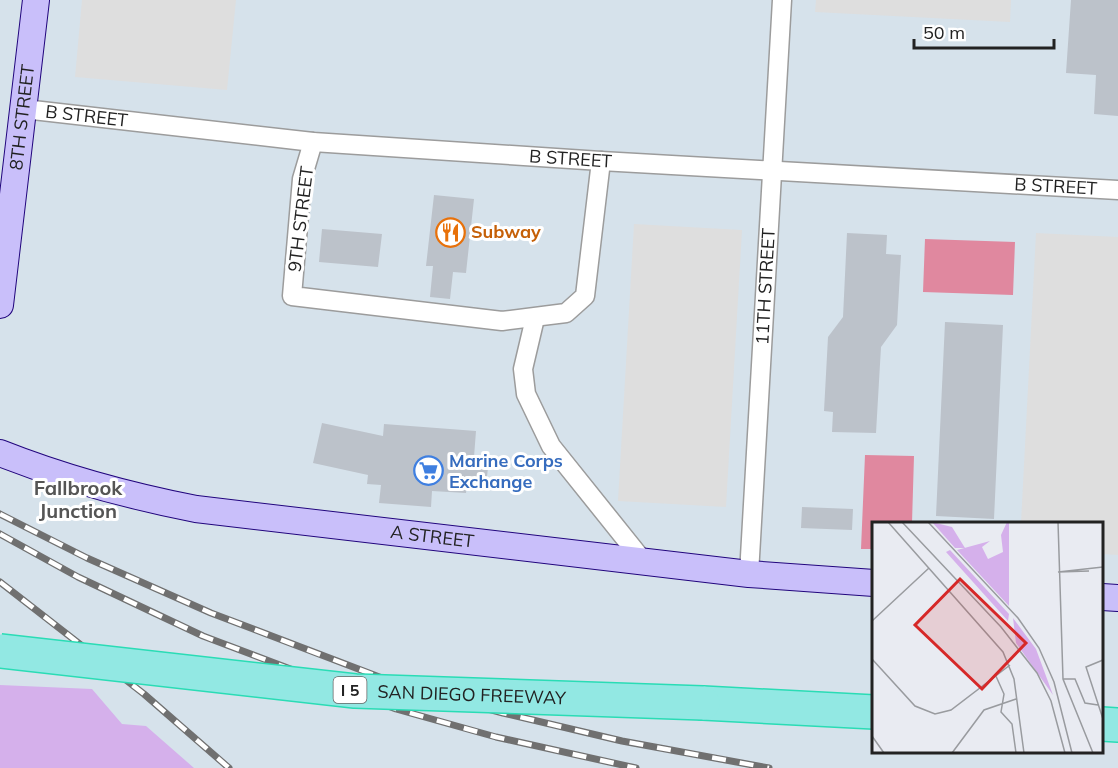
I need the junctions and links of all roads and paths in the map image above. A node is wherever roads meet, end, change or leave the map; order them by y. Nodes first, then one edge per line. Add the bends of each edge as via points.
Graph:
1 (36, 0) edge
2 (782, 0) edge
3 (24, 109) junction
4 (313, 142) junction
5 (601, 161) junction
6 (773, 171) junction
7 (1118, 190) edge
8 (4, 239) edge
9 (0, 305) edge
10 (535, 318) junction
11 (0, 453) edge
12 (644, 562) junction
13 (749, 574) junction
14 (872, 583) edge
15 (1103, 597) edge
16 (1118, 598) edge
17 (0, 651) edge
18 (872, 712) edge

1 - 3 main road, 8TH STREET
2 - 6 street, 11TH STREET
3 - 4 street, B STREET
3 - 8 main road, 8TH STREET
4 - 5 street, B STREET
4 - 10 street, 9TH STREET via 302,179 292,296 502,321
5 - 6 street, B STREET
5 - 10 street via 585,296 566,313
6 - 7 street, B STREET
6 - 13 street, 11TH STREET
8 - 9 main road, 8TH STREET
10 - 12 street via 523,369 526,394 551,446
11 - 12 main road, A STREET via 135,497 196,509
12 - 13 main road, A STREET
13 - 14 main road, A STREET
15 - 16 main road
17 - 18 highway, SAN DIEGO FREEWAY / I 5, bridge via 355,691

